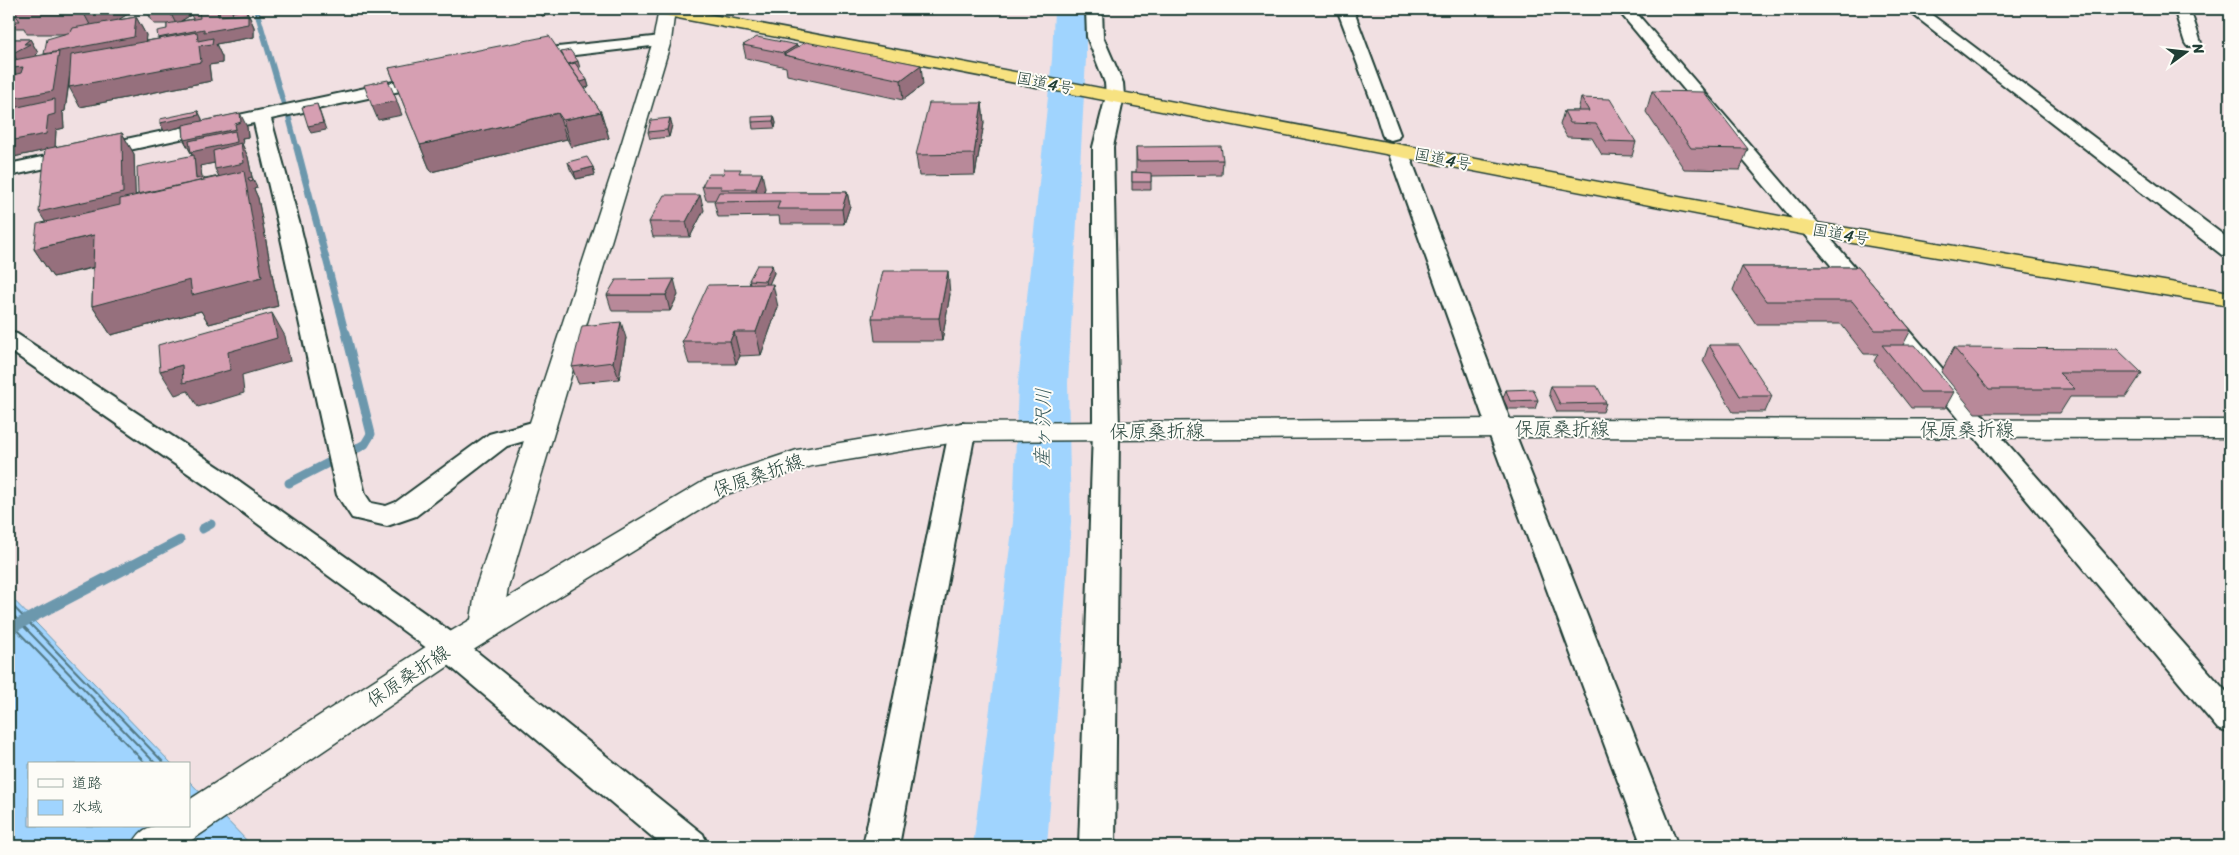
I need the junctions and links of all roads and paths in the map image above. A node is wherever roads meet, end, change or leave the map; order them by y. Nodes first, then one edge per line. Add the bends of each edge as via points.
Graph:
1 (663, 9) edge
2 (716, 9) edge
3 (1094, 9) edge
4 (1345, 9) edge
5 (1625, 9) edge
6 (1914, 9) edge
7 (2182, 9) edge
8 (662, 41) junction
9 (2193, 43) dead end
10 (510, 62) edge
11 (1026, 72) junction
12 (443, 77) edge
13 (1108, 88) junction
14 (261, 116) junction
15 (1394, 143) junction
16 (9, 170) edge
17 (1795, 209) junction
18 (1811, 229) junction
19 (2230, 250) edge
20 (2230, 280) edge
21 (2230, 299) edge
22 (9, 339) edge
23 (543, 427) junction
24 (1500, 428) junction
25 (2230, 429) edge
26 (1981, 430) junction
27 (1099, 431) junction
28 (962, 432) junction
29 (486, 626) junction
30 (442, 653) junction
31 (2230, 718) edge
32 (190, 820) edge
33 (179, 828) edge
34 (151, 846) edge
35 (690, 846) edge
36 (881, 846) edge
37 (1097, 846) edge
38 (1660, 846) edge

1 - 8 main road
1 - 11 highway, 国道4号
2 - 11 highway, 国道4号
3 - 13 street via 1095,37
4 - 15 street
5 - 17 street
6 - 19 street
7 - 9 street
8 - 10 street via 558,52
8 - 23 main road
11 - 13 highway, 国道4号
12 - 14 street
13 - 15 highway, 国道4号
13 - 27 street via 1103,147
14 - 16 street
14 - 23 street via 351,495 362,510 387,516 406,508 498,440
15 - 17 highway, 国道4号
15 - 18 highway, 国道4号
15 - 24 street
17 - 18 street
17 - 20 highway, 国道4号
18 - 21 highway, 国道4号
18 - 26 street
22 - 30 street via 218,480
23 - 29 main road via 492,587
24 - 26 main road, 保原桑折線
24 - 27 main road, 保原桑折線
24 - 38 street
25 - 26 main road, 保原桑折線
26 - 31 street
27 - 28 main road, 保原桑折線
27 - 37 street
28 - 29 main road, 保原桑折線 via 806,457 714,488
28 - 36 street
29 - 30 main road, 保原桑折線
30 - 32 main road, 保原桑折線
30 - 35 street
33 - 34 main road

